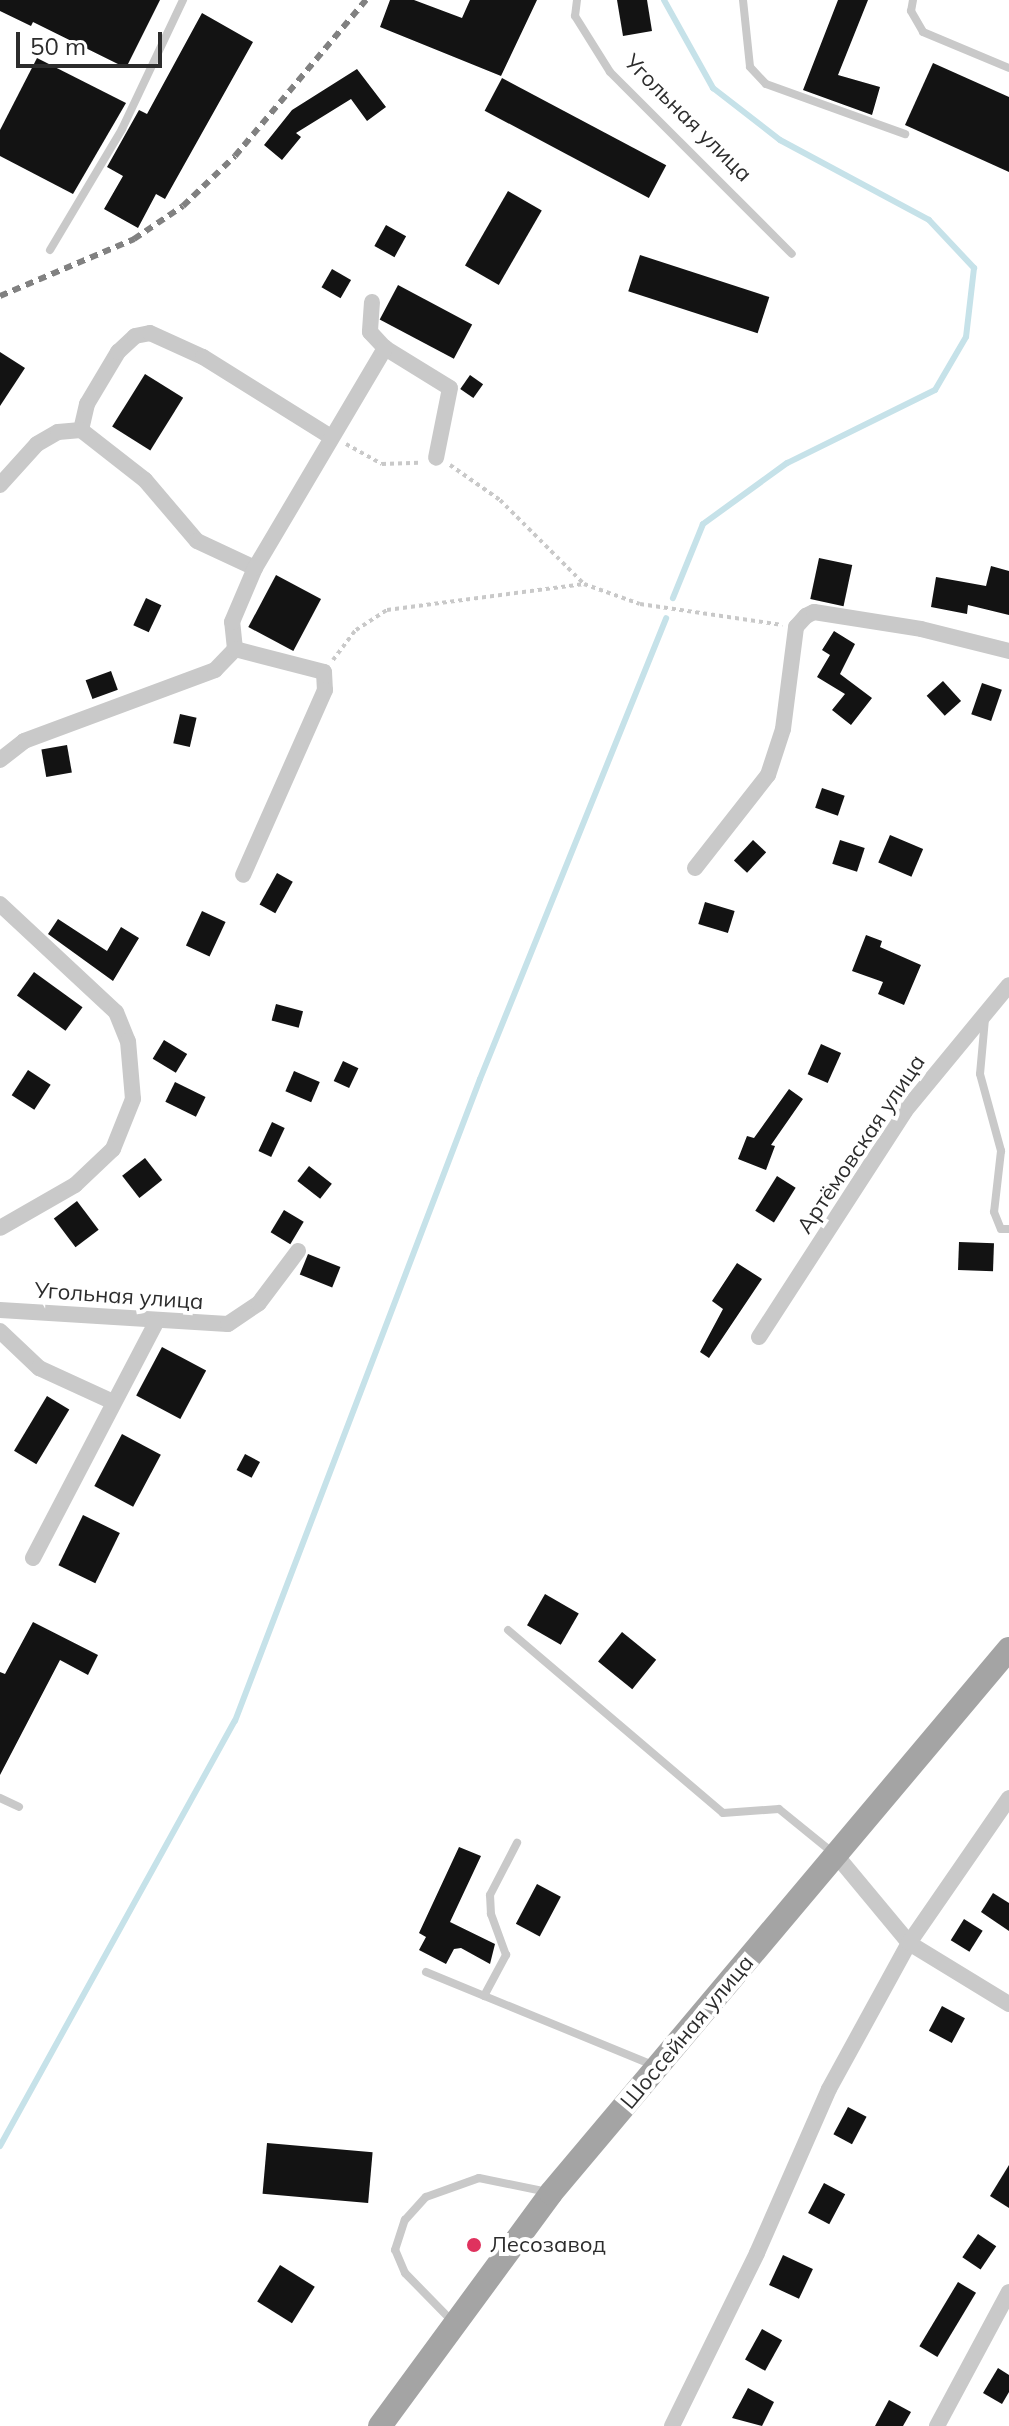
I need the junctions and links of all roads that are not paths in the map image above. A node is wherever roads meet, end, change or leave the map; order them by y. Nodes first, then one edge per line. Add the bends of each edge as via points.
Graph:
1 (183, 0) edge
2 (577, 0) edge
3 (743, 0) edge
4 (913, 0) edge
5 (1009, 68) edge
6 (905, 134) dead end
7 (50, 250) dead end
8 (792, 254) dead end
9 (372, 302) dead end
10 (385, 348) junction
11 (81, 430) junction
12 (331, 437) junction
13 (436, 458) road end
14 (0, 485) edge
15 (255, 568) junction
16 (235, 649) junction
17 (1009, 651) edge
18 (0, 760) edge
19 (695, 868) dead end
20 (243, 875) dead end
21 (0, 904) edge
22 (1009, 985) edge
23 (989, 1003) junction
24 (0, 1228) edge
25 (1009, 1229) edge
26 (298, 1251) dead end
27 (0, 1310) edge
28 (156, 1323) junction
29 (0, 1331) edge
30 (759, 1337) dead end
31 (113, 1402) junction
32 (33, 1558) dead end
33 (508, 1630) dead end
34 (1009, 1649) edge
35 (0, 1798) edge
36 (1009, 1798) edge
37 (19, 1807) dead end
38 (517, 1843) dead end
39 (836, 1855) junction
40 (909, 1943) junction
41 (426, 1972) dead end
42 (484, 1996) junction
43 (1009, 2004) edge
44 (658, 2067) junction
45 (551, 2193) junction
46 (1009, 2292) edge
47 (453, 2321) junction
48 (380, 2426) edge
49 (672, 2426) edge
50 (937, 2426) edge

1 - 7 lane via 122,129
2 - 8 lane, Угольная улица via 575,16 610,72
3 - 6 lane via 750,67 766,84
4 - 5 lane via 911,11 923,32
9 - 10 street via 370,332
10 - 12 street
10 - 13 street via 450,388
11 - 12 street via 87,404 118,352 135,336 150,333 251,385
11 - 14 street via 58,432 37,444
11 - 15 street via 145,480 197,541
12 - 15 street
15 - 16 street via 232,622
16 - 18 street via 215,670 24,741
16 - 20 street via 324,672 325,690
17 - 19 street via 921,629 814,612 796,627 783,729 768,775
21 - 24 street via 116,1012 128,1041 133,1099 113,1149 75,1185
22 - 23 street, Артёмовская улица
23 - 25 lane via 980,1041 980,1074 1001,1151 994,1212 1001,1229
23 - 30 street, Артёмовская улица via 905,1111
26 - 28 street, Угольная улица via 259,1303 228,1324
27 - 28 street, Угольная улица
28 - 31 street
29 - 31 street via 39,1368
31 - 32 street
33 - 39 lane via 723,1813 779,1809
34 - 39 main road, Шоссейная улица
35 - 37 lane
36 - 40 street
38 - 42 lane via 490,1895 506,1955
39 - 40 street
39 - 44 main road, Шоссейная улица
40 - 43 street
40 - 49 street via 829,2089
41 - 42 lane
42 - 44 lane
44 - 45 main road, Шоссейная улица
45 - 47 main road, Шоссейная улица
45 - 47 lane via 479,2178 426,2197 405,2220 395,2250 405,2273
46 - 50 street
47 - 48 main road, Шоссейная улица

